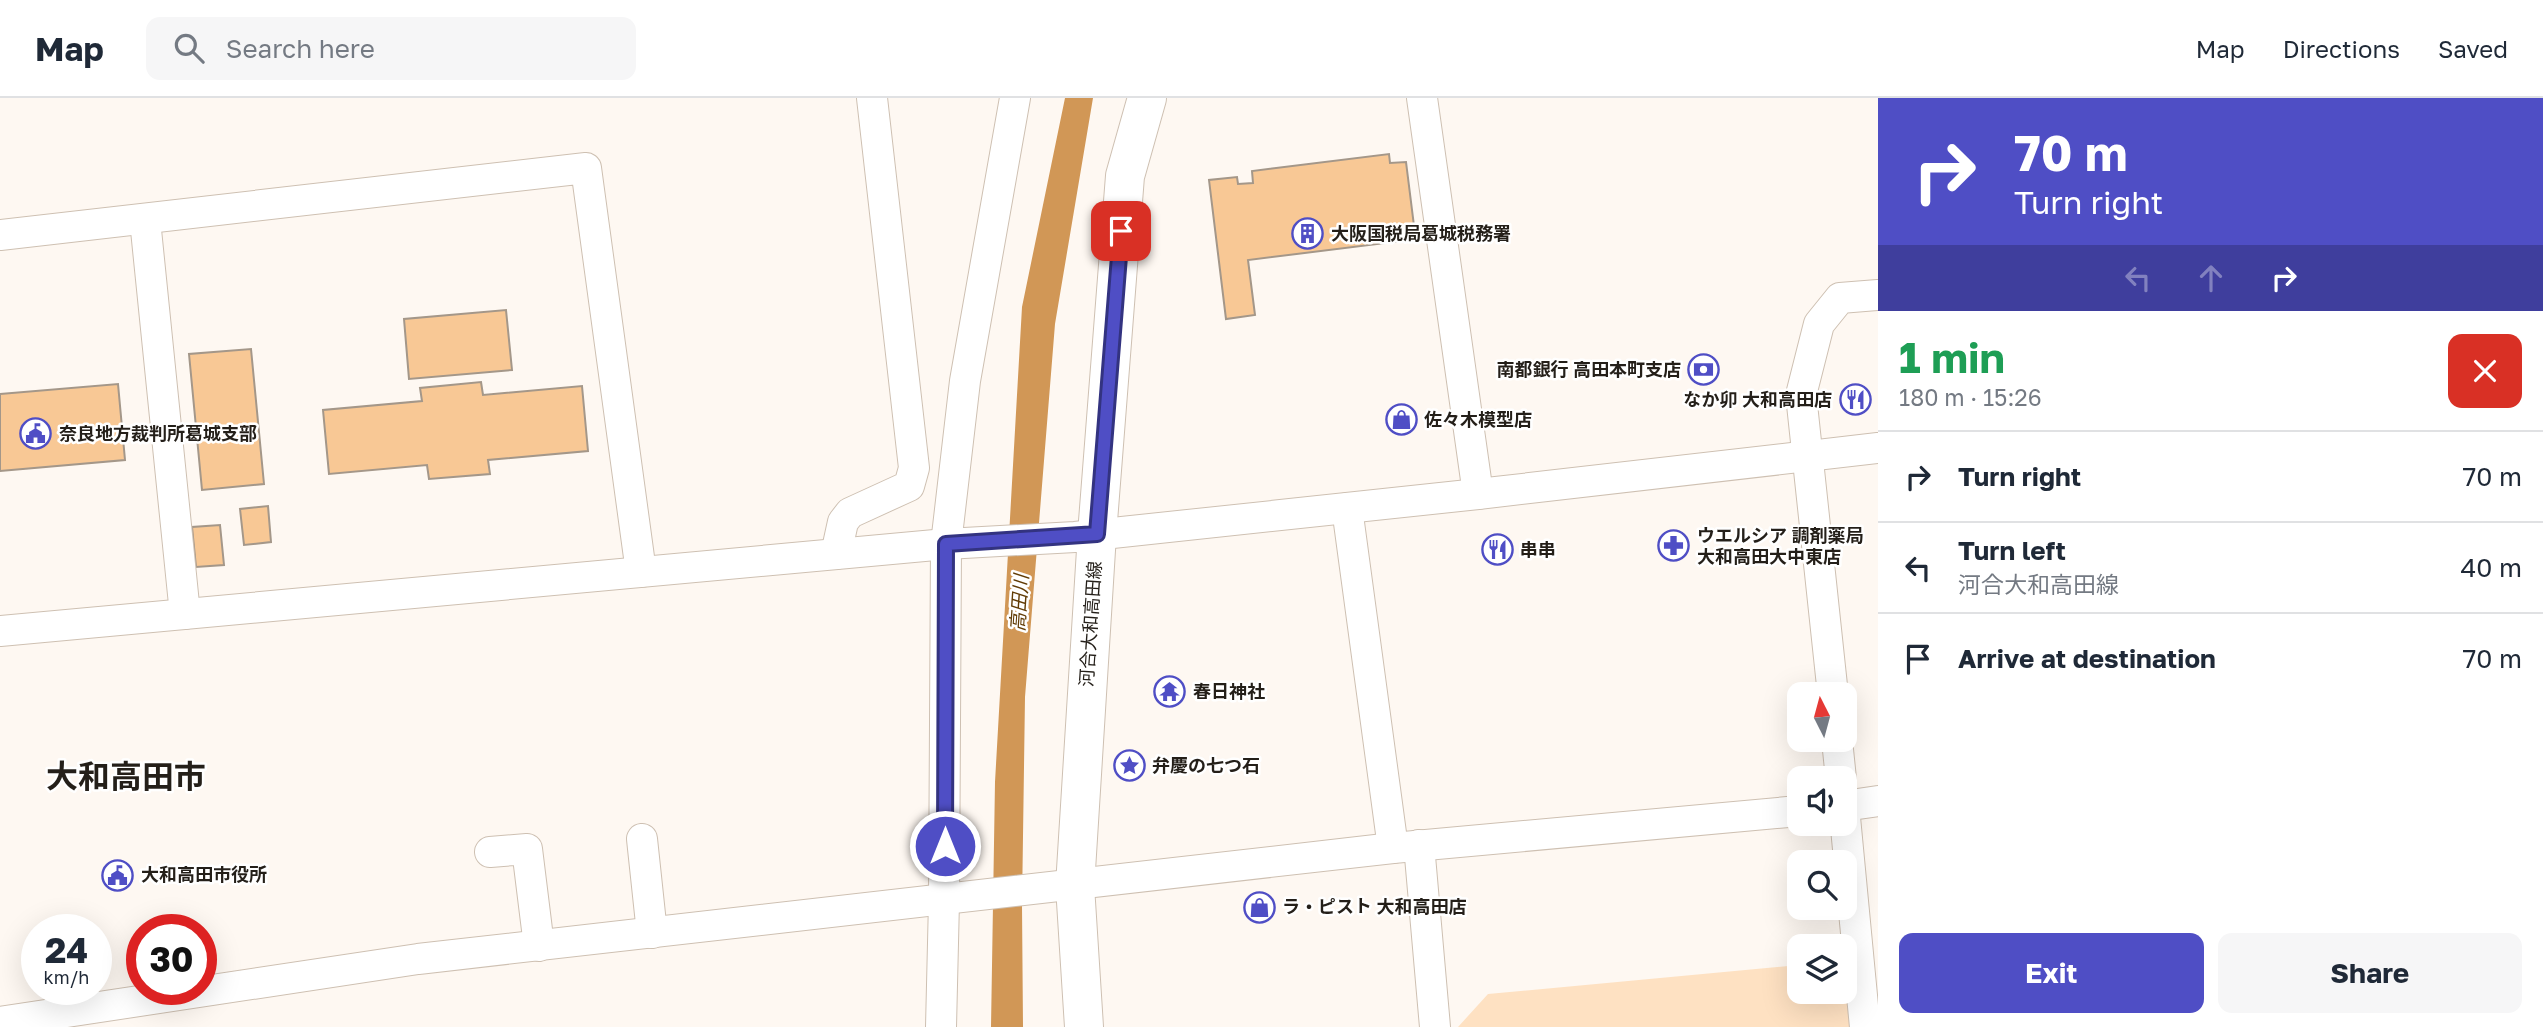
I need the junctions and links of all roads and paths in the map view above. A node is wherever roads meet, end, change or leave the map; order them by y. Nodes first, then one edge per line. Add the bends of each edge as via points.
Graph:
1 (872, 98) edge
2 (1014, 98) edge
3 (1147, 98) edge
4 (1422, 98) edge
5 (145, 220) junction
6 (0, 235) edge
7 (1878, 295) edge
8 (1878, 448) edge
9 (1807, 456) junction
10 (1478, 494) junction
11 (1347, 508) junction
12 (1086, 535) junction
13 (959, 543) junction
14 (836, 554) junction
15 (641, 572) junction
16 (185, 614) junction
17 (0, 631) edge
18 (1832, 682) edge
19 (1878, 802) edge
20 (1857, 805) edge
21 (1787, 812) edge
22 (1847, 836) edge
23 (642, 839) dead end
24 (1406, 847) junction
25 (490, 852) dead end
26 (1061, 887) junction
27 (958, 898) junction
28 (652, 933) junction
29 (539, 946) junction
30 (0, 1022) edge
31 (941, 1027) edge
32 (1084, 1027) edge
33 (1435, 1027) edge
34 (1865, 1027) edge

1 - 14 street via 914,468 909,486 850,513 843,522
2 - 13 street via 965,382
3 - 12 main road, 河合大和高田線 via 1125,176
4 - 10 street
5 - 6 street
5 - 15 street via 586,168
5 - 16 street
7 - 9 street via 1840,298 1819,324 1801,395
8 - 9 street
9 - 10 street
9 - 18 street
10 - 11 street
11 - 12 street
11 - 24 street
12 - 13 street
12 - 26 main road, 河合大和高田線
13 - 14 street
13 - 27 street
14 - 15 street
15 - 16 street
16 - 17 street
19 - 20 street
21 - 24 street
22 - 34 street
23 - 28 street
24 - 26 street
24 - 33 street
25 - 29 street via 527,849
26 - 27 street
26 - 32 main road, 河合大和高田線
27 - 28 street
27 - 31 street
28 - 29 street
29 - 30 street via 418,959

